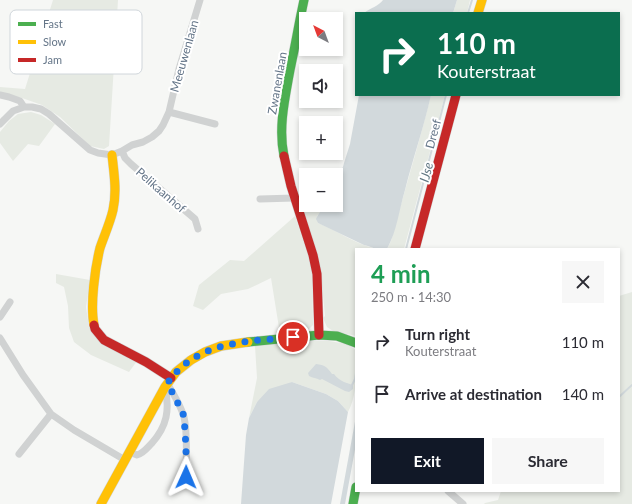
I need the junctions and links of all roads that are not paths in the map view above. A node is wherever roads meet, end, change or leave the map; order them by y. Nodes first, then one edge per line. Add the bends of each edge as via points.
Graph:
1 (200, 0) edge
2 (304, 0) edge
3 (482, 0) edge
4 (478, 12) edge
5 (0, 95) edge
6 (456, 96) edge
7 (24, 107) junction
8 (169, 112) junction
9 (0, 124) edge
10 (215, 124) dead end
11 (122, 151) junction
12 (112, 156) junction
13 (294, 198) junction
14 (260, 199) dead end
15 (198, 229) dead end
16 (415, 248) edge
17 (10, 302) dead end
18 (0, 317) edge
19 (319, 335) junction
20 (0, 338) edge
21 (355, 343) edge
22 (168, 383) junction
23 (51, 414) junction
24 (19, 454) dead end
25 (127, 456) junction
26 (186, 477) dead end
27 (355, 492) edge
28 (449, 492) edge
29 (101, 504) edge
30 (353, 504) edge
31 (463, 504) edge

1 - 8 street, Meeuwenlaan
2 - 13 street, Zwanenlaan via 283,108 283,151
3 - 4 street
5 - 7 street via 20,101
6 - 16 street, Dreef
7 - 9 street via 13,111
7 - 12 street via 32,107 49,114 90,150
8 - 10 street
8 - 11 street, Meeuwenlaan via 159,131 152,137
11 - 12 street, Meeuwenlaan
11 - 15 street, Pelikaanhof via 131,164 195,219
12 - 22 street via 113,210 100,249 94,283 92,316 95,329 104,340 146,362
13 - 14 street
13 - 19 street, Zwanenlaan via 317,274
17 - 18 street
19 - 21 street via 337,336
19 - 22 street via 221,346 198,355 184,365
20 - 23 street
22 - 25 street
22 - 25 street via 167,418 161,430 142,453
22 - 26 street via 184,416
23 - 24 street
23 - 25 street via 74,430
25 - 29 street
27 - 30 street
28 - 31 street

